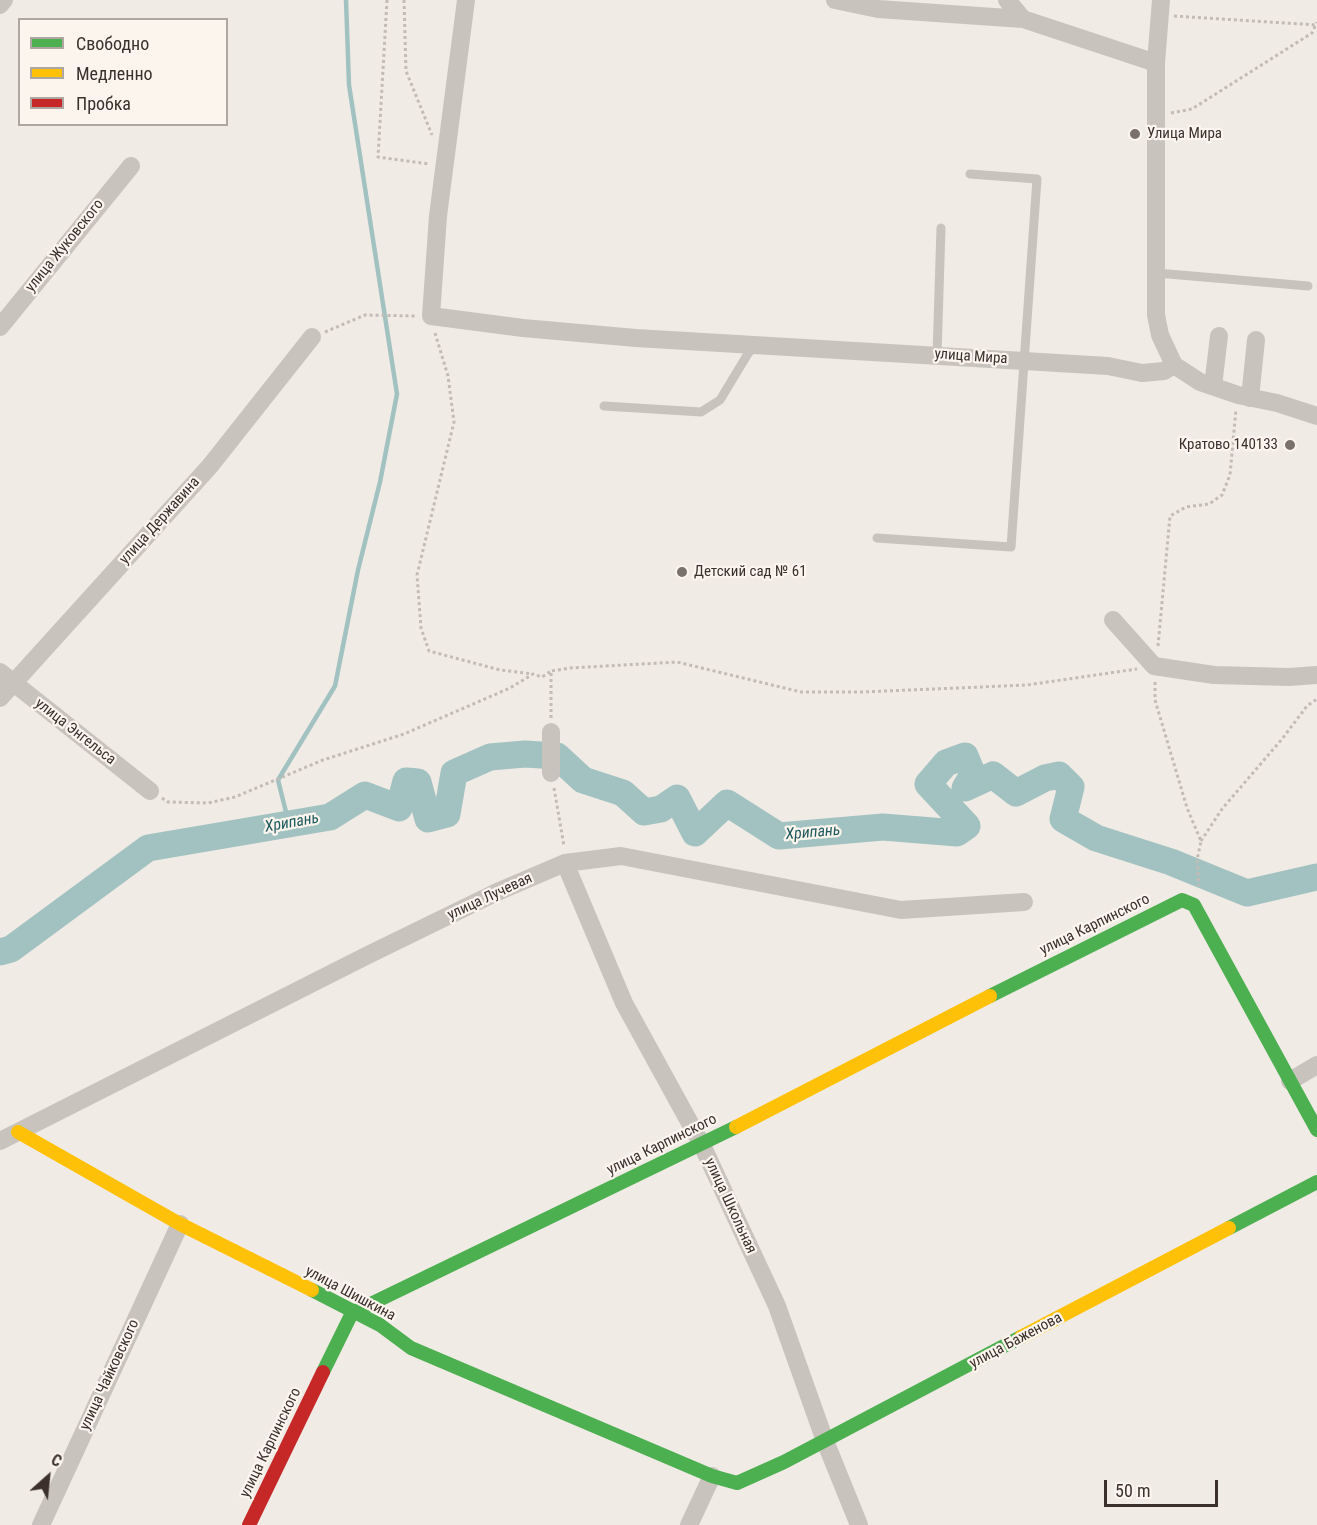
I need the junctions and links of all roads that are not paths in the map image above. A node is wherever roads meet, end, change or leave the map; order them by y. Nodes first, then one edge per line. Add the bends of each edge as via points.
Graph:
1 (4, 0) edge
2 (466, 0) edge
3 (835, 0) edge
4 (1007, 0) edge
5 (0, 5) edge
6 (1160, 8) edge
7 (1023, 19) junction
8 (1156, 63) junction
9 (131, 166) dead end
10 (970, 174) dead end
11 (941, 228) dead end
12 (1157, 273) junction
13 (1308, 286) dead end
14 (0, 327) edge
15 (1219, 336) dead end
16 (312, 337) road end
17 (1256, 340) dead end
18 (763, 345) junction
19 (937, 355) junction
20 (1025, 361) junction
21 (1174, 365) junction
22 (1213, 386) junction
23 (1244, 397) junction
24 (603, 406) dead end
25 (1317, 416) edge
26 (878, 538) dead end
27 (1113, 620) dead end
28 (1317, 675) edge
29 (7, 677) edge
30 (0, 698) edge
31 (551, 732) road end
32 (551, 773) road end
33 (150, 791) road end
34 (565, 863) junction
35 (1024, 902) dead end
36 (1317, 1065) edge
37 (1290, 1081) junction
38 (1317, 1130) edge
39 (18, 1132) junction
40 (0, 1141) edge
41 (702, 1145) junction
42 (1317, 1182) edge
43 (180, 1224) junction
44 (352, 1312) junction
45 (825, 1441) junction
46 (712, 1476) junction
47 (41, 1525) edge
48 (249, 1525) edge
49 (689, 1525) edge
50 (859, 1525) edge

1 - 5 street
2 - 18 street, улица Мира via 438,216 430,316 636,338
3 - 7 street via 878,9
4 - 7 street
6 - 8 street
7 - 8 street
8 - 12 street
9 - 14 street, улица Жуковского
10 - 20 lane via 1037,179
11 - 19 lane
12 - 13 lane
12 - 21 street via 1156,315 1160,335
15 - 22 street
16 - 29 street, улица Державина via 210,466
17 - 23 street
18 - 19 street, улица Мира
18 - 24 lane via 749,352 720,400 700,412
19 - 20 street, улица Мира
20 - 21 street, улица Мира via 1108,366 1142,373 1164,371
20 - 26 lane via 1011,547
21 - 22 street
22 - 23 street
23 - 25 street
27 - 28 street via 1154,666 1214,675
29 - 30 street, улица Державина
29 - 33 street, улица Энгельса
31 - 32 street
34 - 35 street, улица Лучевая via 621,856 901,910
34 - 39 street, улица Лучевая via 379,949
34 - 41 street, улица Школьная via 624,1003
36 - 37 street
37 - 38 street
37 - 41 street, улица Карпинского via 1194,905 1182,900
39 - 40 street, улица Лучевая
39 - 43 street, улица Шишкина
41 - 44 street, улица Карпинского
41 - 45 street, улица Школьная via 777,1306
42 - 45 street, улица Баженова
43 - 44 street, улица Шишкина
43 - 47 street, улица Чайковского
44 - 46 street, улица Шишкина via 380,1325 411,1348
44 - 48 street, улица Карпинского
45 - 46 street, улица Баженова via 736,1483
45 - 50 street, улица Школьная
46 - 49 street

